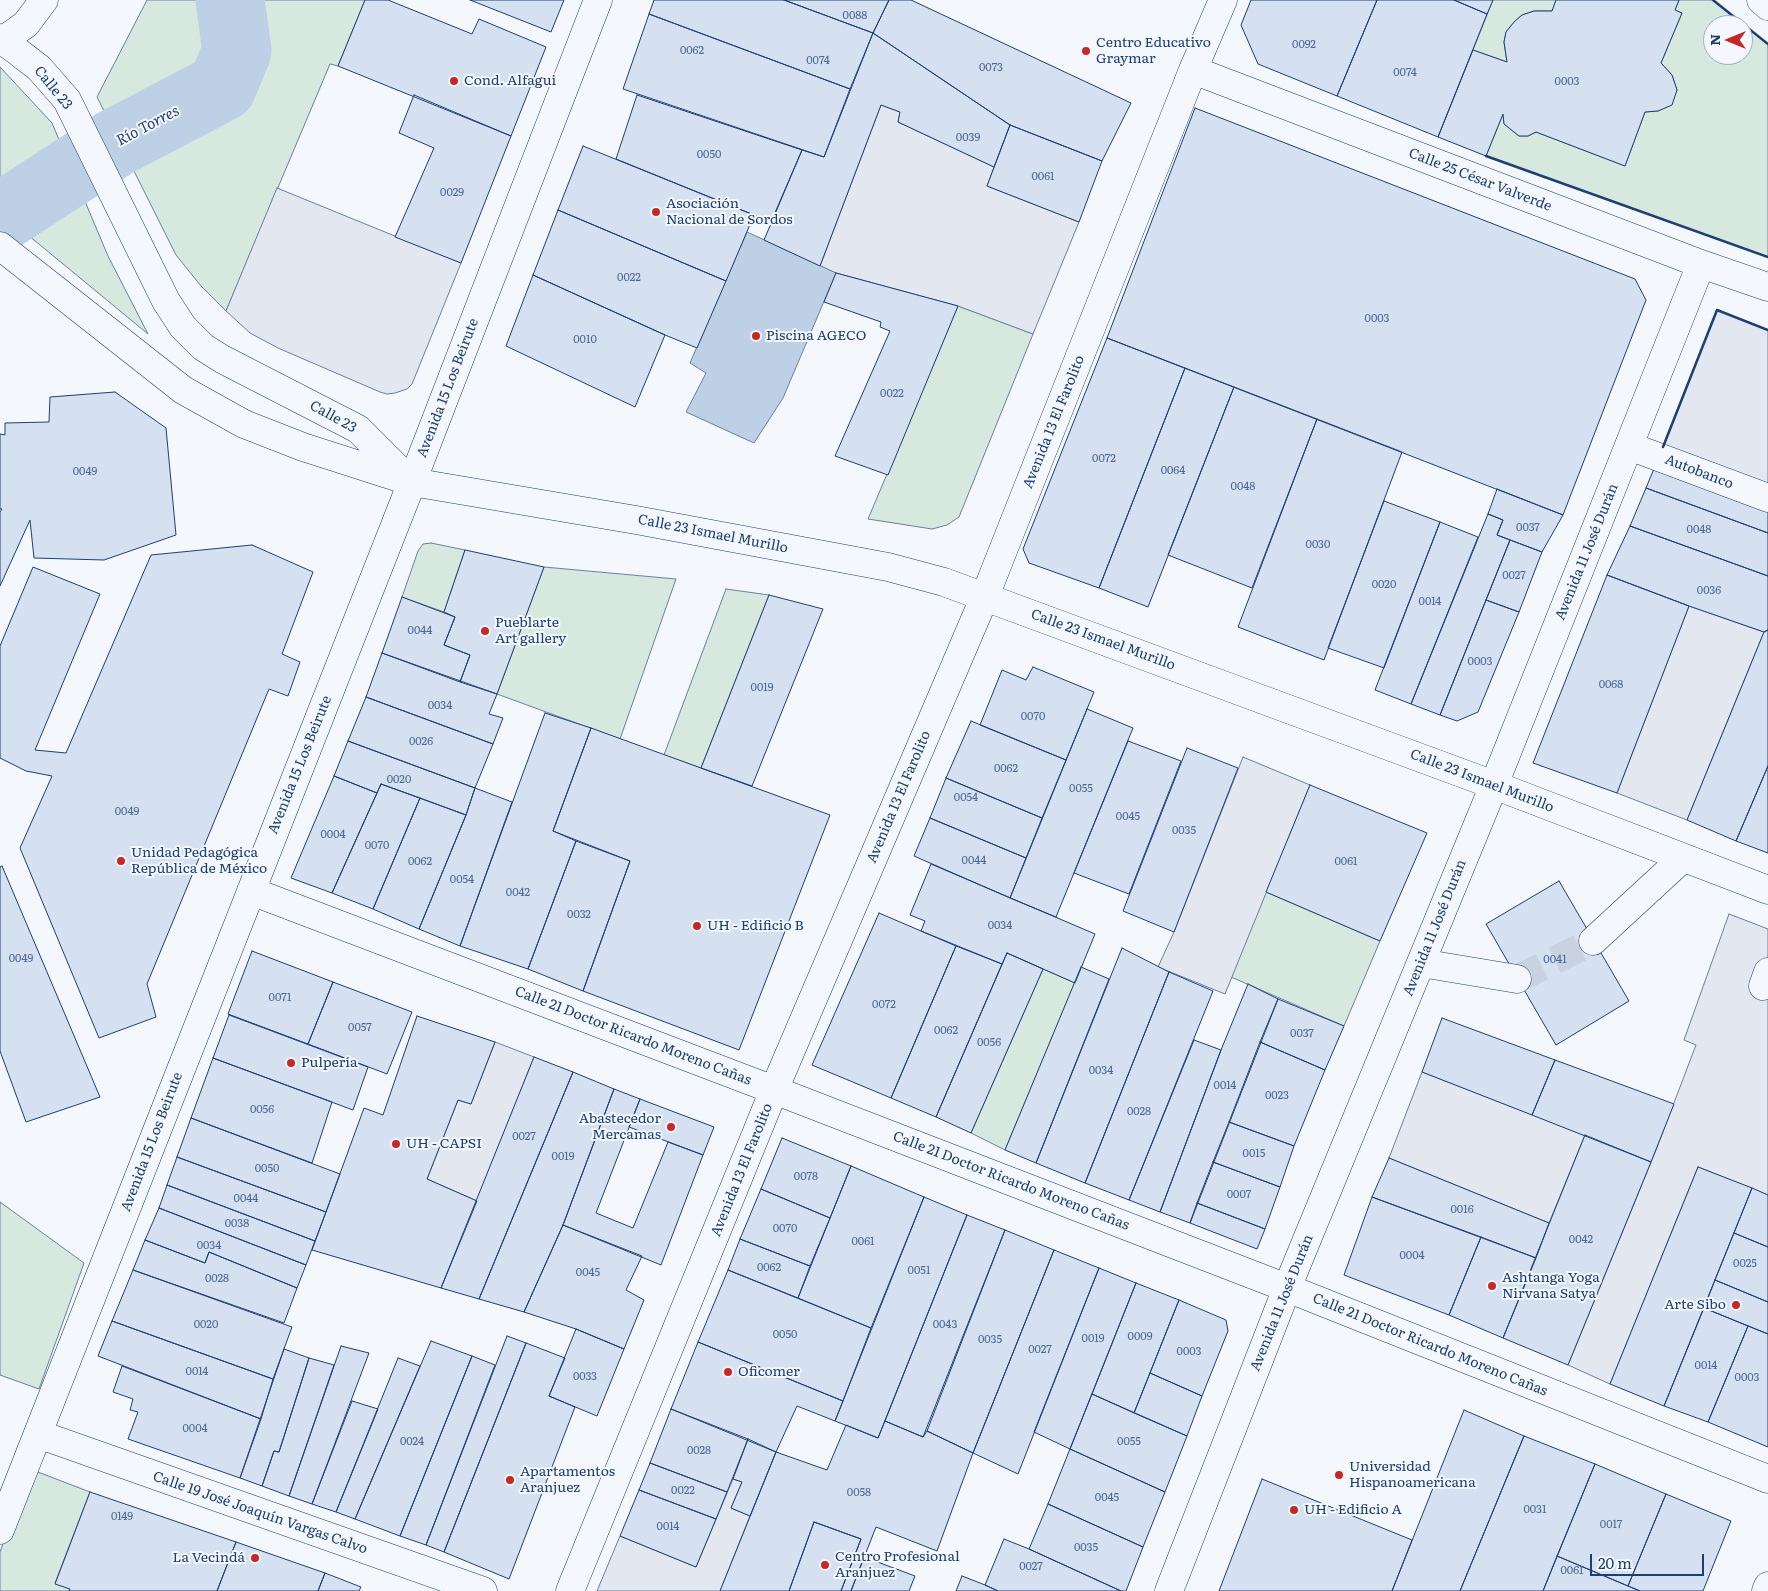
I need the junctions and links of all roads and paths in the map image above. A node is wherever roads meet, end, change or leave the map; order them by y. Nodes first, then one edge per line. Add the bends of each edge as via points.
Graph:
1 (44, 0) edge
2 (598, 0) edge
3 (1223, 0) edge
4 (1761, 0) edge
5 (1768, 6) edge
6 (2, 39) edge
7 (1193, 70) junction
8 (0, 246) edge
9 (1700, 264) junction
10 (1768, 287) edge
11 (1629, 446) junction
12 (412, 482) junction
13 (1768, 498) edge
14 (985, 596) junction
15 (1494, 784) junction
16 (1683, 858) junction
17 (1768, 890) edge
18 (250, 891) junction
19 (1594, 941) tunnel mouth
20 (1421, 963) junction
21 (1517, 979) tunnel mouth
22 (774, 1090) junction
23 (1288, 1288) junction
24 (38, 1434) junction
25 (1768, 1479) edge
26 (0, 1530) edge
27 (1768, 1586) edge
28 (483, 1591) edge
29 (570, 1591) edge
30 (1169, 1591) edge
31 (1766, 1591) edge

1 - 6 street via 26,24
2 - 12 street, Avenida 15 Los Beirute
3 - 7 street, Avenida 13 El Farolito
4 - 5 street
6 - 12 street, Calle 23 via 39,68 67,100 166,301 183,327 203,347 222,359 358,429
7 - 9 street, Calle 25 César Valverde
7 - 14 street, Avenida 13 El Farolito
8 - 12 street via 183,390 244,424 303,448
9 - 10 street, Calle 25 César Valverde
9 - 11 street, Avenida 11 José Durán
11 - 13 street, Autobanco
11 - 15 street, Avenida 11 José Durán
12 - 14 street, Calle 23 Ismael Murillo via 888,567
12 - 18 street, Avenida 15 Los Beirute
14 - 15 street, Calle 23 Ismael Murillo
14 - 22 street, Avenida 13 El Farolito
15 - 16 street, Calle 23 Ismael Murillo
15 - 20 street, Avenida 11 José Durán
16 - 17 street, Calle 23 Ismael Murillo
16 - 19 street
18 - 22 street, Calle 21 Doctor Ricardo Moreno Cañas
18 - 24 street, Avenida 15 Los Beirute
20 - 21 street
20 - 23 street, Avenida 11 José Durán
22 - 23 street, Calle 21 Doctor Ricardo Moreno Cañas
22 - 29 street, Avenida 13 El Farolito
23 - 25 street, Calle 21 Doctor Ricardo Moreno Cañas
23 - 30 street, Avenida 11 José Durán
24 - 26 street, Avenida 15 Los Beirute
24 - 28 street, Calle 19 José Joaquín Vargas Calvo
27 - 31 street

